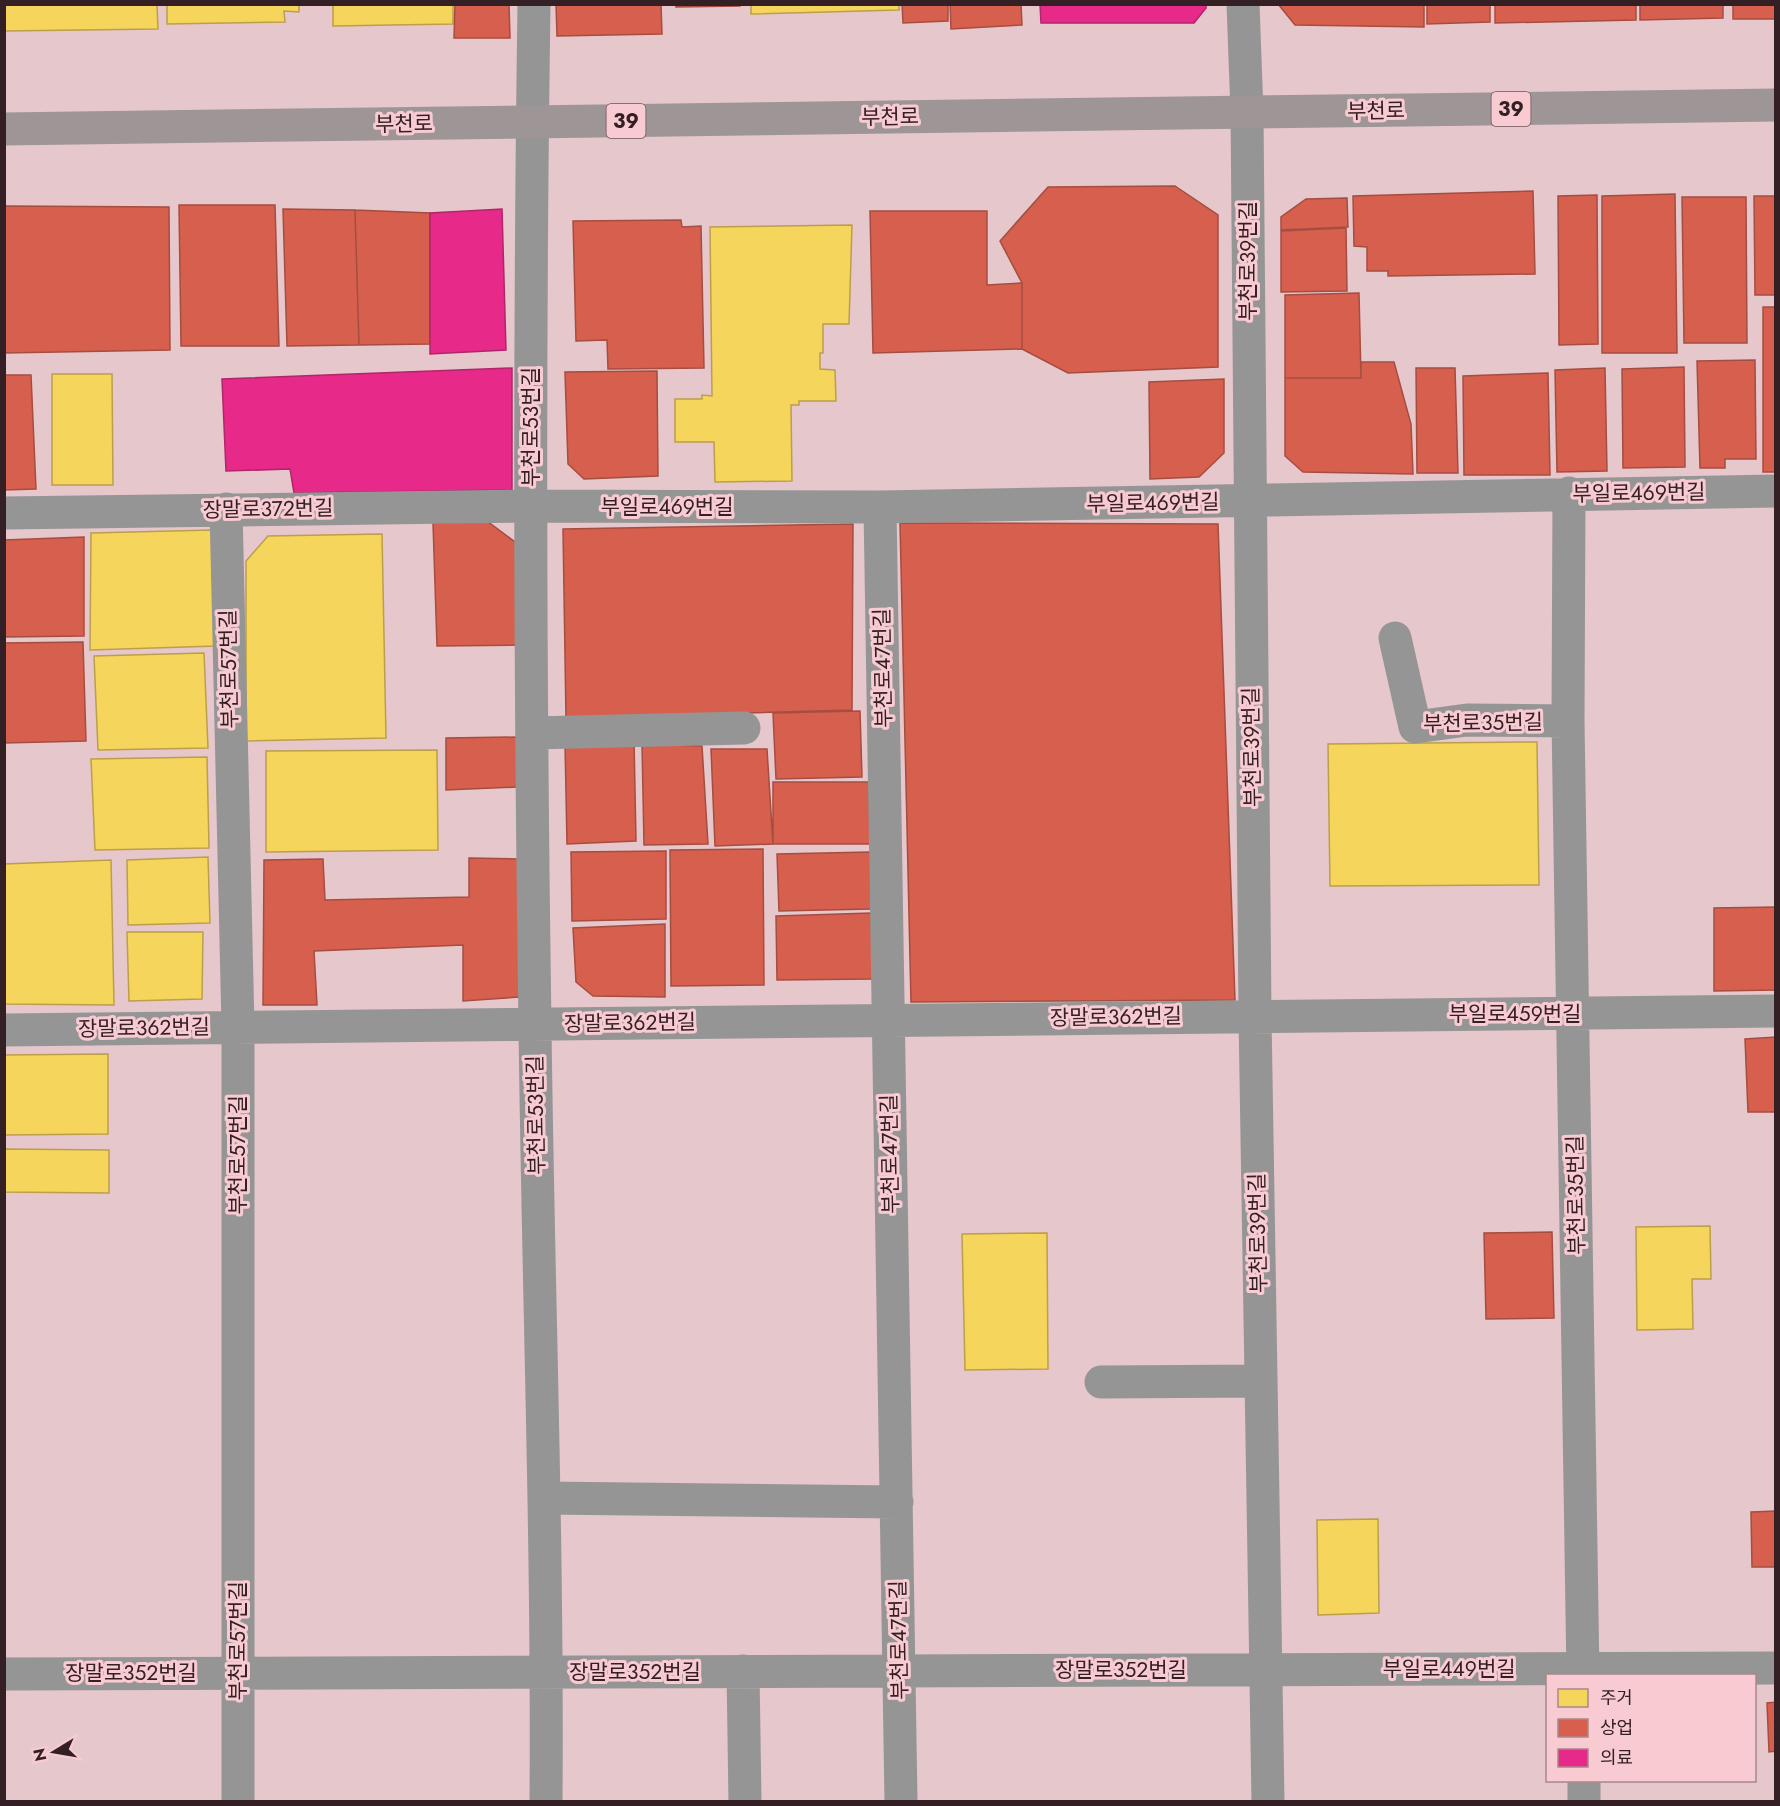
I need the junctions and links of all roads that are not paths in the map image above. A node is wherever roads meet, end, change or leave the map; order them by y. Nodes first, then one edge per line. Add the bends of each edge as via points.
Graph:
1 (534, 4) edge
2 (1243, 4) edge
3 (1776, 105) edge
4 (1247, 112) junction
5 (532, 122) junction
6 (4, 129) edge
7 (1776, 491) edge
8 (1569, 493) junction
9 (1249, 501) junction
10 (531, 506) junction
11 (880, 507) junction
12 (226, 509) junction
13 (4, 513) edge
14 (1395, 638) dead end
15 (1568, 722) junction
16 (744, 728) dead end
17 (533, 732) junction
18 (1776, 1011) edge
19 (1573, 1014) junction
20 (1255, 1016) junction
21 (888, 1020) junction
22 (535, 1024) junction
23 (238, 1027) junction
24 (4, 1030) edge
25 (1261, 1381) junction
26 (1101, 1382) dead end
27 (544, 1498) junction
28 (897, 1502) junction
29 (1776, 1668) edge
30 (1266, 1670) junction
31 (743, 1671) junction
32 (900, 1671) junction
33 (547, 1672) junction
34 (1583, 1672) edge
35 (238, 1673) junction
36 (4, 1674) edge
37 (1584, 1782) edge
38 (238, 1802) edge
39 (546, 1802) edge
40 (745, 1802) edge
41 (901, 1802) edge
42 (1268, 1802) edge
43 (1584, 1802) edge

1 - 5 street, 부천로53번길
2 - 4 street, 부천로39번길
3 - 4 main road, 부천로 / 39
4 - 5 main road, 부천로 / 39
4 - 9 street, 부천로39번길
5 - 6 main road, 부천로 / 39
5 - 10 street, 부천로53번길
7 - 8 street, 부일로469번길
8 - 9 street, 부일로469번길
8 - 15 street, 부천로35번길
9 - 11 street, 부일로469번길
9 - 20 street, 부천로39번길
10 - 11 street, 부일로469번길
10 - 12 street, 장말로372번길
10 - 17 street, 부천로53번길
11 - 21 street, 부천로47번길
12 - 13 street, 장말로372번길
12 - 23 street, 부천로57번길
14 - 15 street, 부천로35번길 via 1415,727 1467,720
15 - 19 street, 부천로35번길
16 - 17 street
17 - 22 street, 부천로53번길
18 - 19 street, 부일로459번길
19 - 20 street, 부일로459번길
19 - 34 street, 부천로35번길
20 - 21 street, 장말로362번길
20 - 25 street, 부천로39번길
21 - 22 street, 장말로362번길
21 - 28 street, 부천로47번길
22 - 23 street, 장말로362번길
22 - 27 street, 부천로53번길
23 - 24 street, 장말로362번길
23 - 35 street, 부천로57번길
25 - 26 street
25 - 30 street, 부천로39번길
27 - 28 street
27 - 33 street, 부천로53번길
28 - 32 street, 부천로47번길
29 - 34 street, 부일로449번길
30 - 32 street, 장말로352번길
30 - 34 street, 부일로449번길
30 - 42 street, 부천로39번길
31 - 32 street, 장말로352번길
31 - 33 street, 장말로352번길
31 - 40 street
32 - 41 street, 부천로47번길
33 - 35 street, 장말로352번길
33 - 39 street, 부천로53번길
35 - 36 street, 장말로352번길
35 - 38 street, 부천로57번길
37 - 43 street

